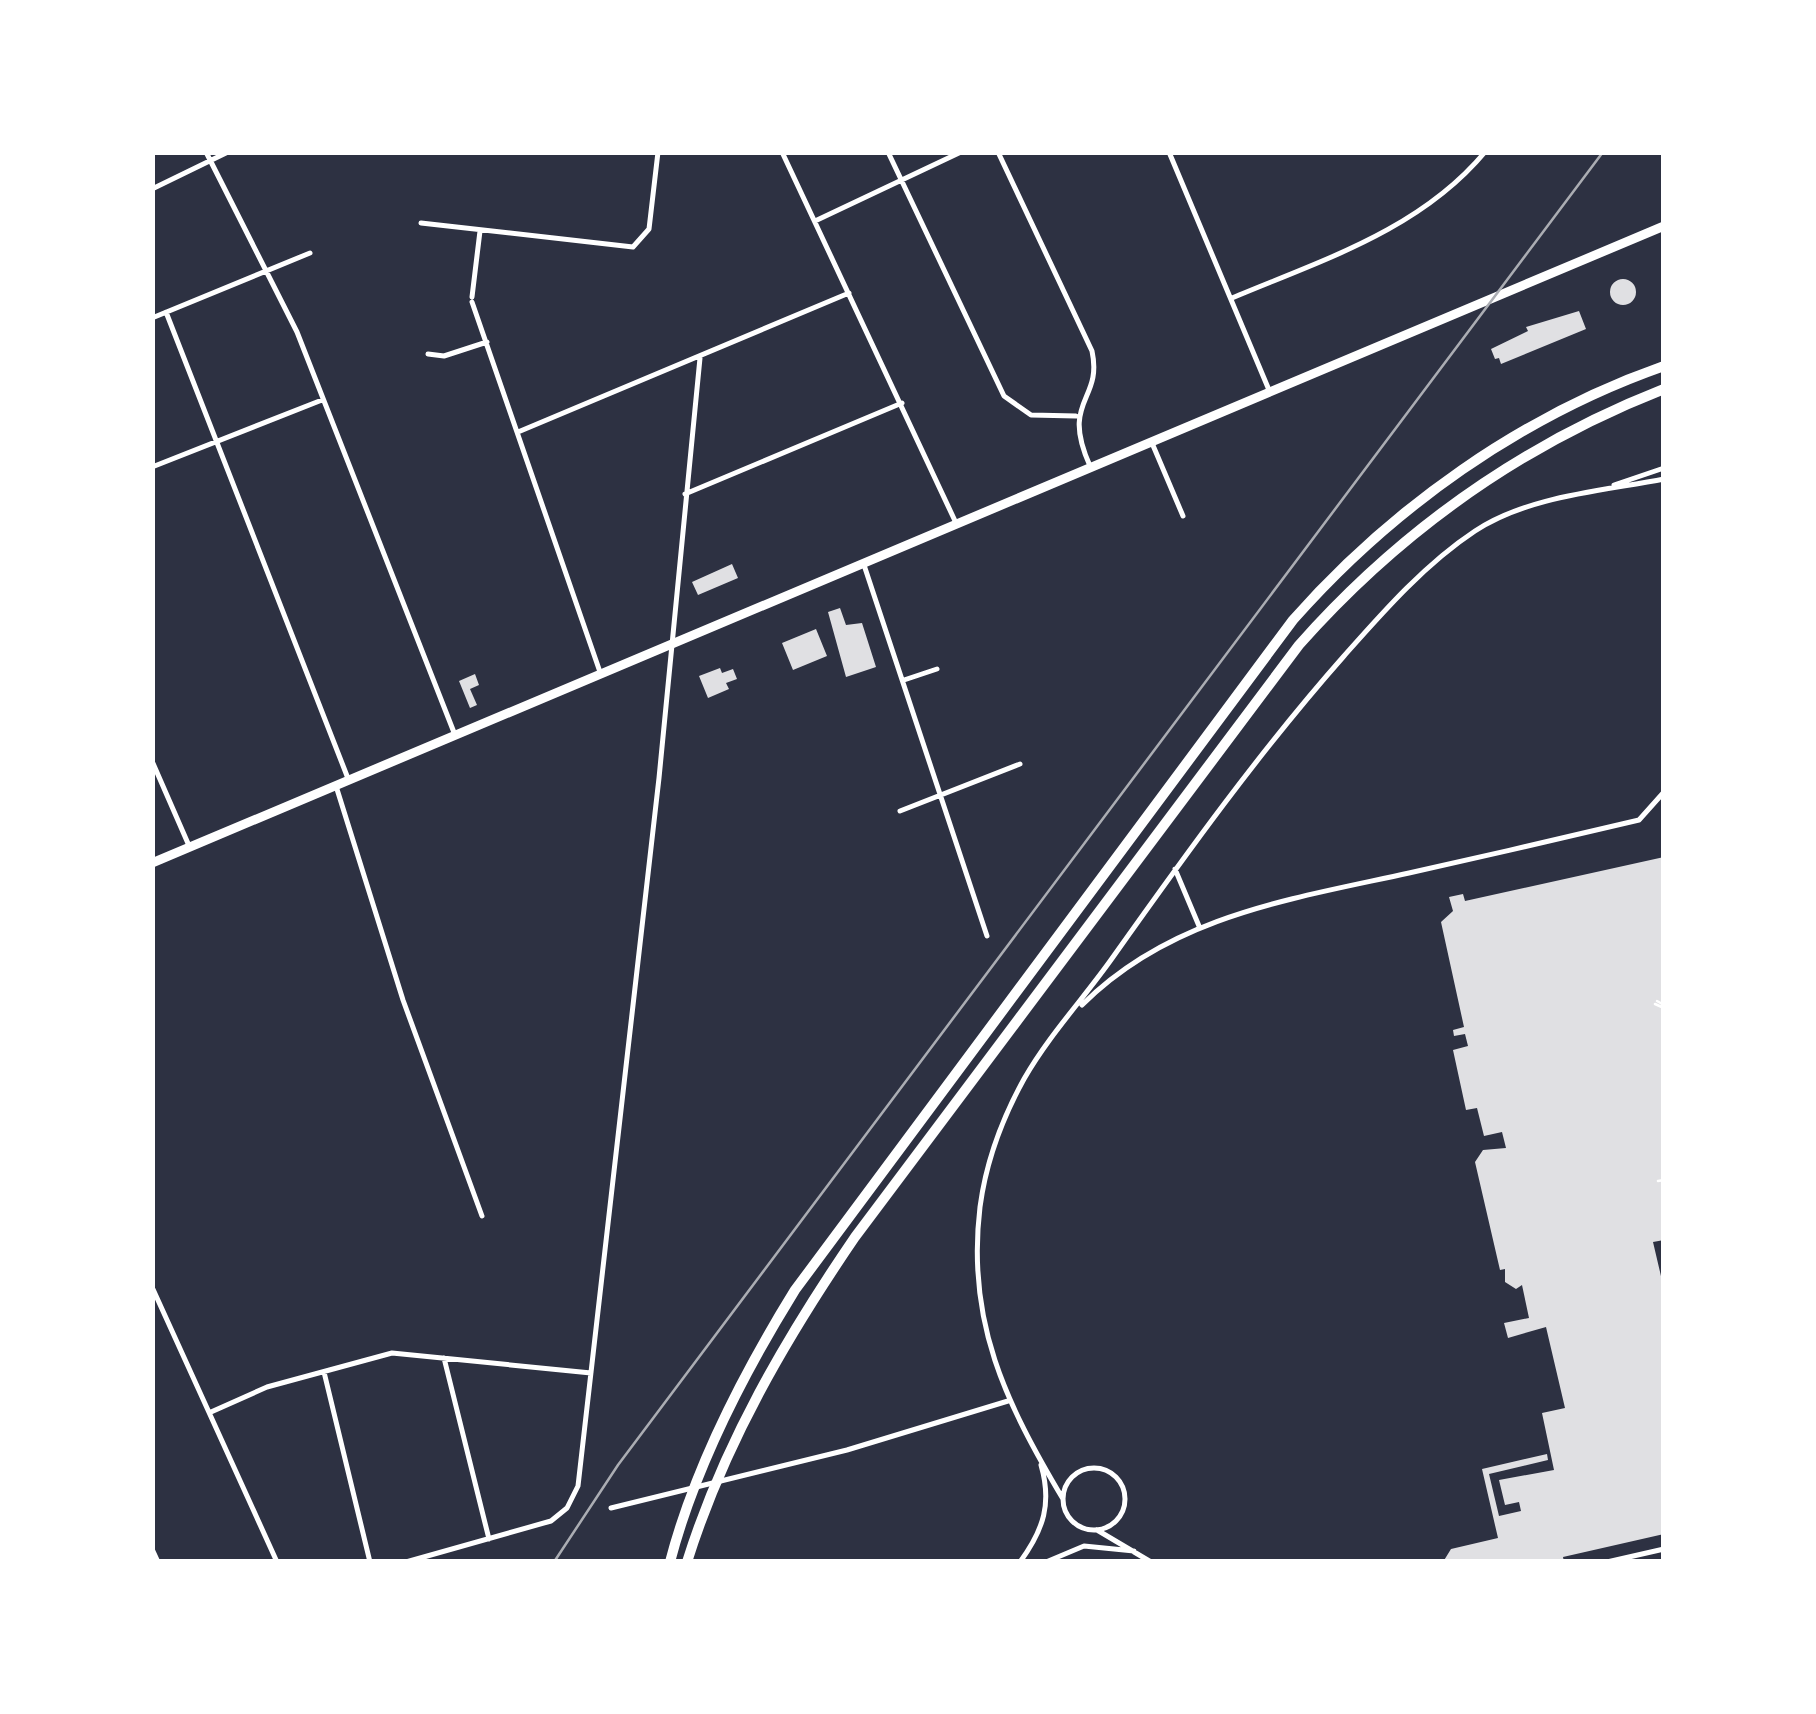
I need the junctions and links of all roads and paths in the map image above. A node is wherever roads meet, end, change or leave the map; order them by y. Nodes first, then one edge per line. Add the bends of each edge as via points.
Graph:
1 (206, 152) edge
2 (228, 152) edge
3 (658, 152) edge
4 (782, 152) edge
5 (888, 152) edge
6 (961, 152) edge
7 (998, 152) edge
8 (1169, 152) edge
9 (1485, 152) edge
10 (210, 161) junction
11 (902, 180) junction
12 (152, 189) edge
13 (815, 221) junction
14 (421, 222) dead end
15 (1664, 226) edge
16 (480, 230) junction
17 (310, 253) dead end
18 (267, 271) junction
19 (849, 293) junction
20 (1232, 298) junction
21 (166, 312) junction
22 (152, 318) edge
23 (487, 342) junction
24 (428, 354) dead end
25 (700, 358) junction
26 (1664, 366) edge
27 (1664, 389) edge
28 (1270, 392) junction
29 (323, 400) junction
30 (902, 403) junction
31 (1076, 416) junction
32 (518, 432) junction
33 (218, 441) junction
34 (1152, 443) junction
35 (152, 466) edge
36 (1091, 468) junction
37 (1664, 468) edge
38 (1664, 479) edge
39 (1597, 492) junction
40 (685, 494) junction
41 (1184, 516) dead end
42 (957, 526) junction
43 (864, 564) junction
44 (671, 646) junction
45 (936, 669) dead end
46 (601, 675) junction
47 (904, 680) junction
48 (455, 736) junction
49 (152, 761) edge
50 (1020, 764) dead end
51 (348, 780) junction
52 (336, 786) junction
53 (1664, 792) edge
54 (941, 796) junction
55 (900, 812) dead end
56 (190, 848) junction
57 (152, 864) edge
58 (1175, 869) junction
59 (1199, 926) junction
60 (987, 936) dead end
61 (1656, 1002) dead end
62 (1664, 1007) edge
63 (1072, 1014) junction
64 (482, 1216) dead end
65 (152, 1287) edge
66 (444, 1356) junction
67 (324, 1372) junction
68 (591, 1373) junction
69 (1008, 1401) junction
70 (211, 1412) junction
71 (1038, 1457) junction
72 (1063, 1499) junction
73 (610, 1508) dead end
74 (1097, 1530) junction
75 (490, 1540) junction
76 (1662, 1549) edge
77 (152, 1550) edge
78 (1134, 1551) junction
79 (1663, 1560) edge
80 (158, 1562) edge
81 (277, 1562) edge
82 (370, 1562) edge
83 (406, 1562) edge
84 (670, 1562) edge
85 (687, 1562) edge
86 (1020, 1562) edge
87 (1046, 1562) edge
88 (1152, 1562) edge
89 (1607, 1562) edge

1 - 10 street
2 - 10 street
3 - 16 street via 649,230 637,245
4 - 13 street
5 - 11 street
6 - 11 street
7 - 31 street via 1092,351 1093,378
8 - 20 street
9 - 20 street via 1442,198 1404,223
10 - 12 street
10 - 18 street
11 - 13 street
11 - 31 street via 1004,396 1030,415
13 - 19 street
14 - 16 street
15 - 28 main road
16 - 23 street via 472,300
17 - 18 street
18 - 21 street
18 - 29 street
19 - 25 street
19 - 30 street
20 - 28 street
21 - 22 street
21 - 33 street
23 - 24 street via 444,356
23 - 32 street
25 - 32 street
25 - 40 street
26 - 84 highway via 1570,406 1455,475 1348,562 1293,620 841,1224 766,1338 706,1458
27 - 85 highway via 1557,437 1474,488 1395,549 1299,645 802,1316 727,1457
28 - 34 main road
29 - 33 street
29 - 48 street
30 - 40 street
30 - 42 street
31 - 36 street via 1077,438
32 - 46 street
33 - 35 street
33 - 51 street
34 - 36 main road
34 - 41 street
36 - 42 main road
37 - 39 street
38 - 39 street
39 - 58 street via 1517,511 1452,548 1314,691
40 - 44 street
42 - 43 main road
43 - 44 main road
43 - 47 street
44 - 46 main road
44 - 68 street
45 - 47 street
46 - 48 main road
47 - 54 street
48 - 51 main road
49 - 56 street
50 - 54 street
51 - 52 main road
52 - 56 main road
52 - 64 street via 403,1000
53 - 59 street via 1639,820
54 - 55 street
54 - 60 street
56 - 57 main road
58 - 59 street
58 - 63 street
59 - 63 street via 1130,964
61 - 62 path
63 - 69 street via 1018,1091 982,1194 982,1310
65 - 70 street
66 - 67 street via 392,1353
66 - 68 street
66 - 75 street
67 - 70 street
67 - 82 street
68 - 75 street via 572,1501 551,1522
69 - 71 street
69 - 73 street via 847,1450
70 - 81 street
71 - 72 street
71 - 86 street via 1047,1513
72 - 74 street via 1069,1518
72 - 74 street via 1069,1480 1086,1468 1114,1475 1125,1503 1115,1521
74 - 78 street
75 - 83 street
76 - 79 street
76 - 89 street
77 - 80 street
78 - 87 street via 1072,1548
78 - 88 street

